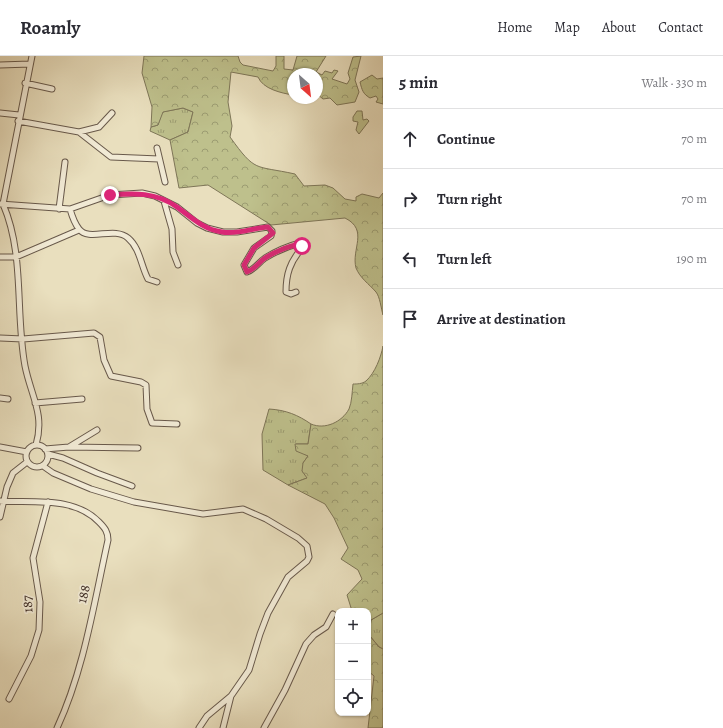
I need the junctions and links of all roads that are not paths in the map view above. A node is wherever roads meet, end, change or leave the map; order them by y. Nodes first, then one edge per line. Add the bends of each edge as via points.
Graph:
1 (32, 56) edge
2 (30, 64) junction
3 (0, 65) edge
4 (25, 83) junction
5 (52, 89) dead end
6 (0, 113) edge
7 (112, 113) dead end
8 (19, 118) junction
9 (79, 132) junction
10 (157, 148) dead end
11 (158, 159) junction
12 (65, 162) dead end
13 (165, 182) dead end
14 (164, 201) junction
15 (1, 204) edge
16 (59, 209) junction
17 (70, 209) junction
18 (79, 230) junction
19 (0, 257) edge
20 (16, 257) junction
21 (178, 265) dead end
22 (157, 282) dead end
23 (296, 292) dead end
24 (0, 338) edge
25 (23, 339) junction
26 (0, 398) edge
27 (82, 398) dead end
28 (8, 399) dead end
29 (35, 403) junction
30 (176, 424) dead end
31 (97, 430) dead end
32 (36, 445) junction
33 (0, 447) edge
34 (69, 447) junction
35 (138, 448) dead end
36 (45, 449) junction
37 (26, 452) junction
38 (48, 454) junction
39 (27, 462) junction
40 (42, 466) junction
41 (132, 486) dead end
42 (2, 501) edge
43 (48, 502) junction
44 (0, 517) edge
45 (333, 614) dead end
46 (230, 696) junction
47 (9, 699) dead end
48 (57, 728) edge
49 (199, 728) edge
50 (223, 728) edge
51 (264, 728) edge

1 - 2 street
2 - 3 street
2 - 4 street
4 - 5 street
4 - 8 street
6 - 8 street
7 - 9 street via 99,127
8 - 9 street
8 - 15 street
9 - 11 street via 111,157
10 - 11 street
11 - 13 street
12 - 16 street
14 - 17 street via 142,193 110,195
14 - 21 street via 172,228 173,252
14 - 23 street via 177,207 197,223 223,232 270,228 271,236 260,243 248,257 244,265 247,272 264,259 300,244 302,248 292,261 286,286 286,292
15 - 16 street
15 - 20 street via 11,227
16 - 17 street
17 - 18 street
18 - 20 street
18 - 22 street via 95,234 117,233 127,237 134,244 148,279
19 - 20 street
20 - 25 street
24 - 25 street
25 - 29 street via 25,365
25 - 30 street via 94,333 100,337 104,360 111,376 146,385 147,409 152,423
26 - 28 street
27 - 29 street
29 - 32 street via 40,418
31 - 34 street
32 - 36 street
32 - 37 street
33 - 37 street
34 - 35 street
34 - 36 street
36 - 38 street
37 - 39 street
38 - 40 street via 47,461
38 - 41 street
39 - 40 street via 34,467
39 - 42 street via 13,473
40 - 46 street via 91,489 134,502 203,514 243,509 266,519 307,546 307,561 292,572 284,583 264,622 247,675
42 - 43 street
42 - 44 street
43 - 47 street, 187 via 33,558 40,602 39,630 32,656
43 - 48 street, 188 via 74,506 90,513 108,534 77,676
45 - 51 street via 326,627 306,644
46 - 49 street via 207,716
46 - 50 street

